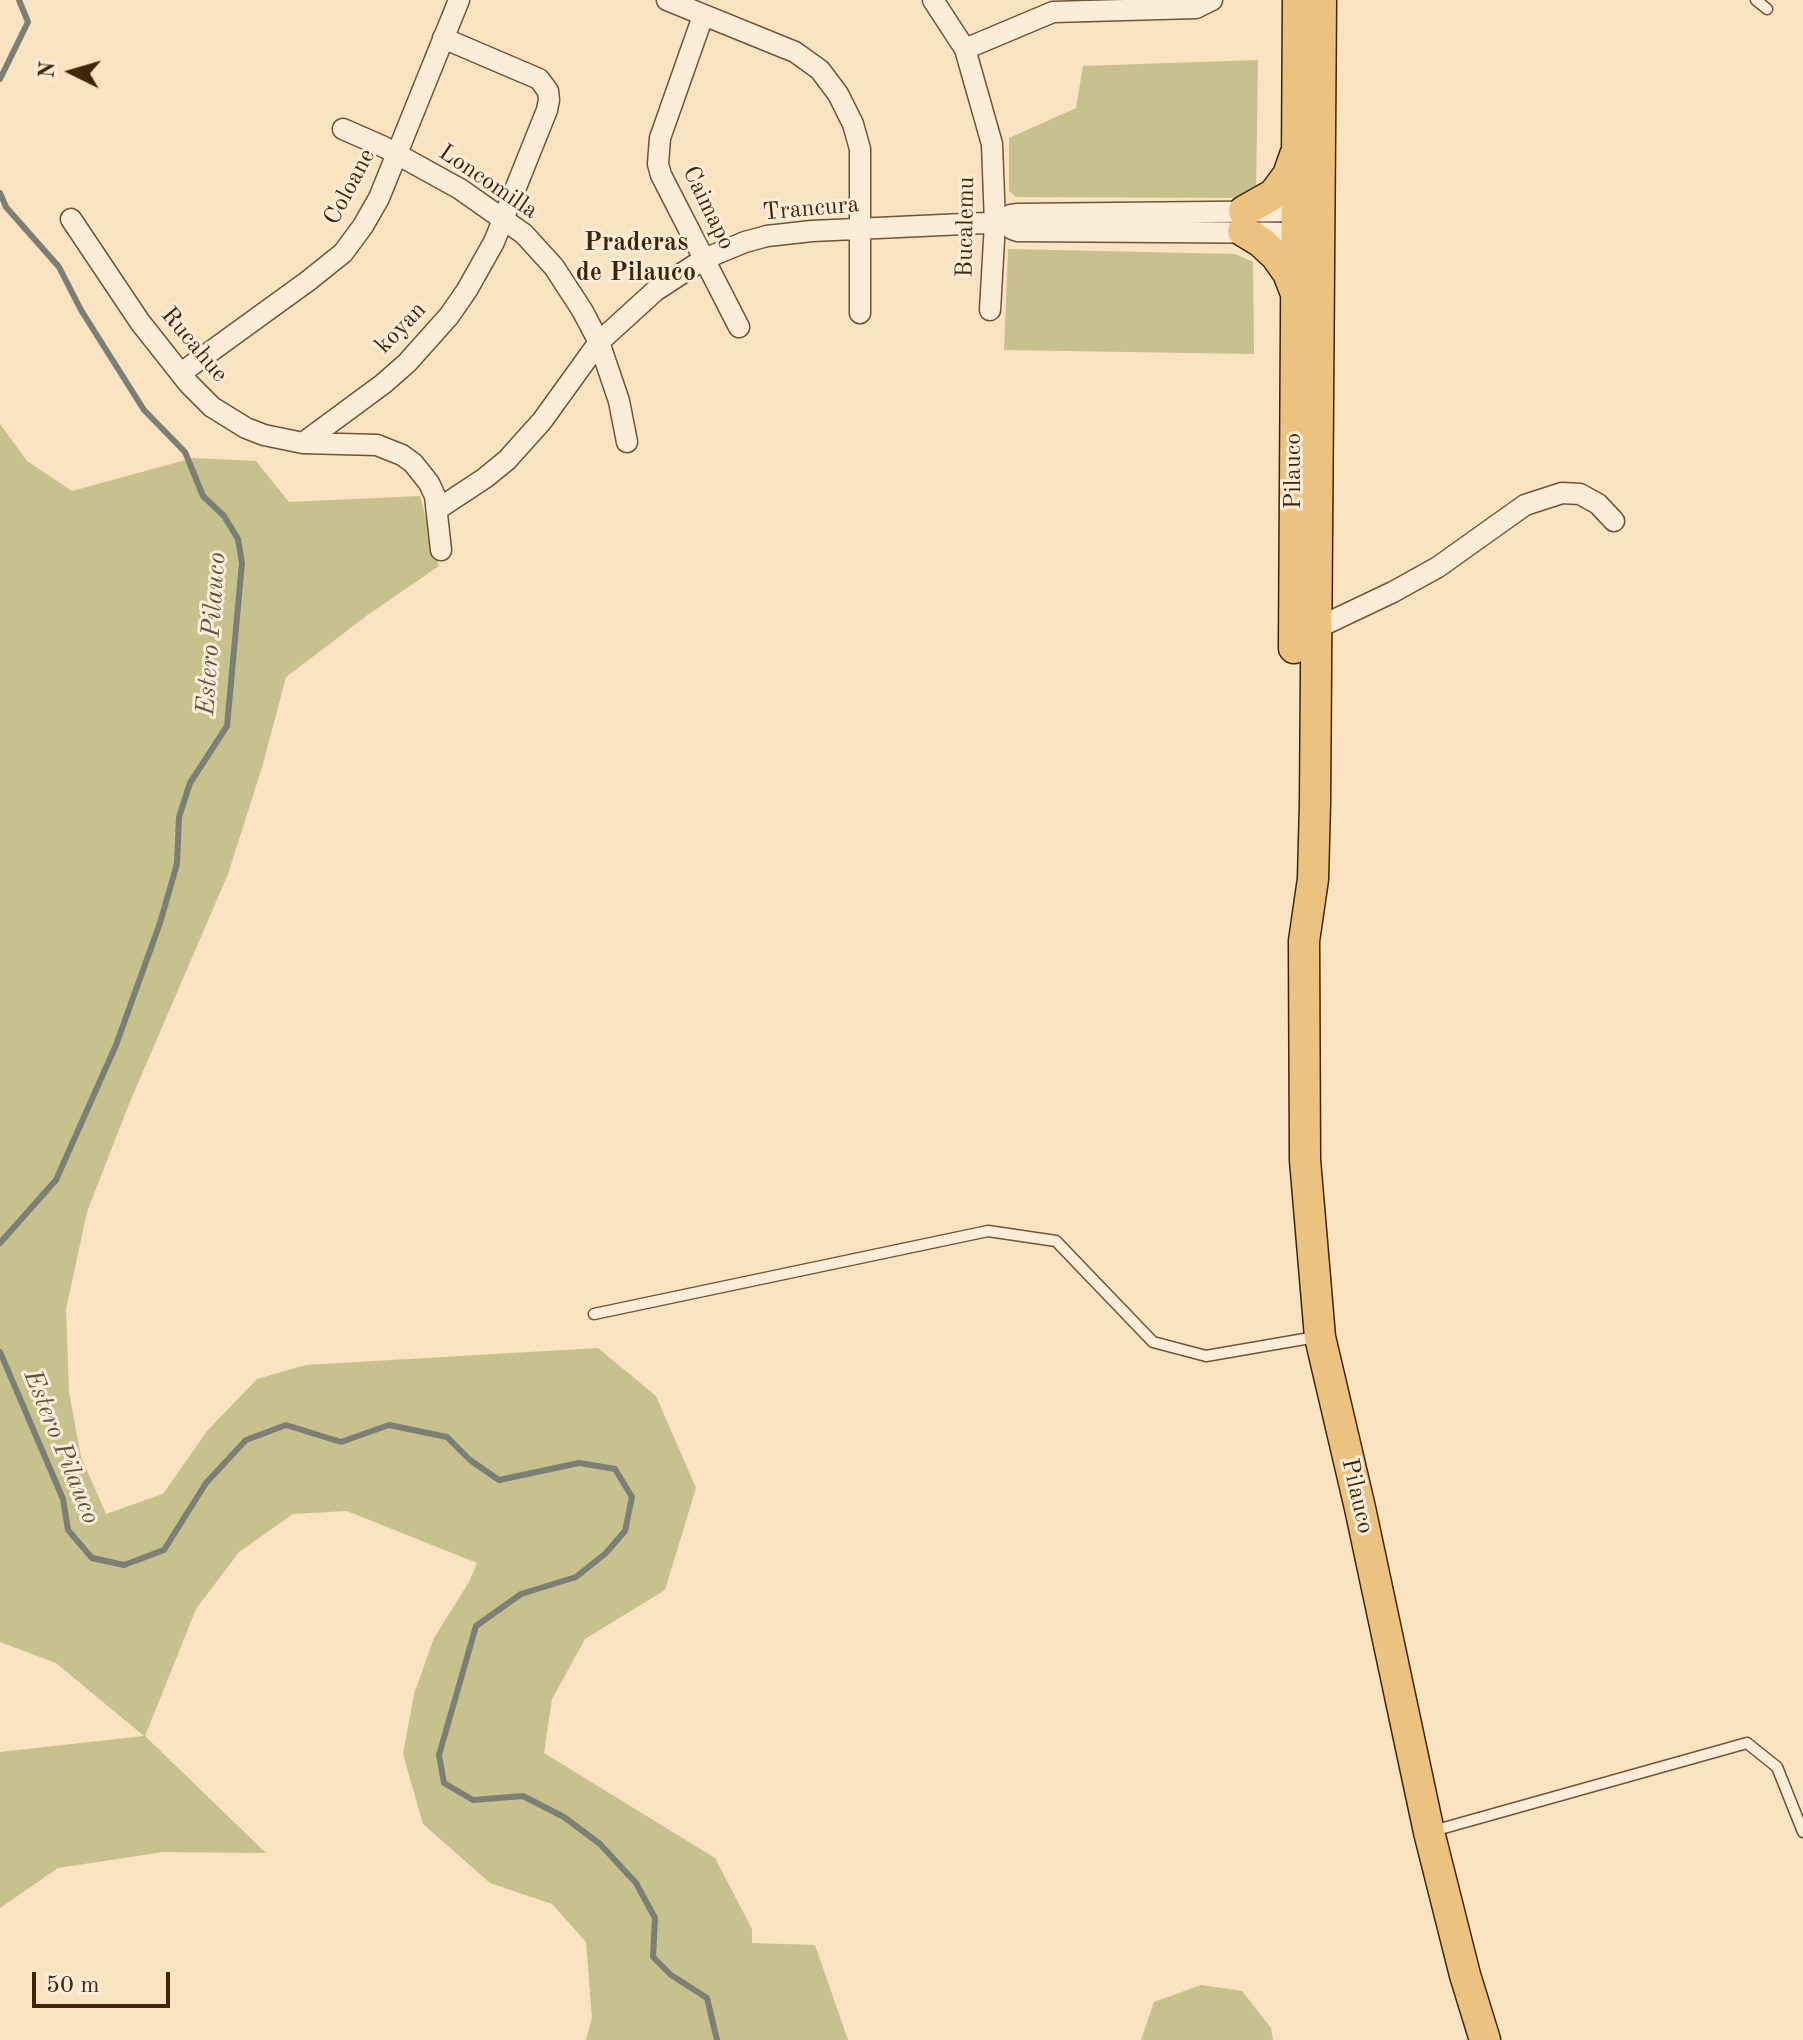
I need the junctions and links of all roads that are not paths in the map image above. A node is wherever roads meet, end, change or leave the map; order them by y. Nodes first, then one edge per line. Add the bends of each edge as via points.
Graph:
1 (459, 0) edge
2 (667, 0) edge
3 (933, 0) edge
4 (1212, 0) edge
5 (1298, 0) edge
6 (1321, 0) edge
7 (1756, 0) edge
8 (1053, 6) edge
9 (1767, 9) dead end
10 (703, 16) junction
11 (443, 38) junction
12 (965, 49) junction
13 (343, 129) dead end
14 (1297, 142) junction
15 (397, 154) junction
16 (71, 219) dead end
17 (504, 220) junction
18 (1244, 221) junction
19 (1001, 222) junction
20 (1308, 222) junction
21 (861, 230) junction
22 (704, 259) junction
23 (1296, 292) junction
24 (990, 310) dead end
25 (860, 313) dead end
26 (739, 327) dead end
27 (599, 342) junction
28 (181, 373) junction
29 (627, 442) dead end
30 (303, 443) junction
31 (438, 509) junction
32 (1614, 521) dead end
33 (441, 550) dead end
34 (1315, 629) junction
35 (1304, 941) junction
36 (594, 1314) dead end
37 (1320, 1337) junction
38 (1429, 1832) junction
39 (1803, 1832) edge
40 (1485, 2040) edge

1 - 11 street, Coloane
2 - 10 street
3 - 12 street, Bucalemu
4 - 8 street via 1196,8
5 - 14 main road, Pilauco
6 - 20 main road, Pilauco
7 - 9 lane
8 - 12 street
10 - 21 street via 795,52 830,82 860,149
10 - 22 street, Caimapo via 658,151 661,175
11 - 15 street, Coloane
11 - 17 street, koyan via 533,76 548,91 547,110
12 - 19 street, Bucalemu via 992,144
13 - 15 street, Loncomilla
14 - 18 main road via 1281,185
14 - 20 main road, Pilauco
15 - 17 street, Loncomilla
15 - 28 street, Coloane via 379,198 343,253
16 - 28 street, Rucahue
17 - 27 street, Loncomilla via 554,267
17 - 30 street, koyan via 467,290 429,340 383,384
18 - 19 street, Trancura via 1018,231
18 - 20 street, Trancura
18 - 23 main road via 1276,256
19 - 21 street, Trancura
19 - 24 street, Bucalemu
20 - 23 main road, Pilauco
20 - 34 main road, Pilauco
21 - 22 street, Trancura via 767,236
21 - 25 street
22 - 26 street, Caimapo
22 - 27 street, Trancura via 655,291
23 - 35 main road, Pilauco via 1295,878
27 - 29 street, Loncomilla
27 - 31 street, Trancura via 525,442 485,478
28 - 30 street, Rucahue via 229,418 264,435
30 - 31 street, Rucahue via 364,443 390,449 422,472
31 - 33 street, Rucahue
32 - 34 street via 1580,494 1562,493 1525,505 1438,567
34 - 35 main road, Pilauco via 1313,879
35 - 37 main road, Pilauco via 1305,1160
36 - 37 lane via 988,1231 1056,1241 1153,1342 1206,1356
37 - 38 main road, Pilauco
38 - 39 lane via 1747,1743 1777,1767
38 - 40 main road, Pilauco

